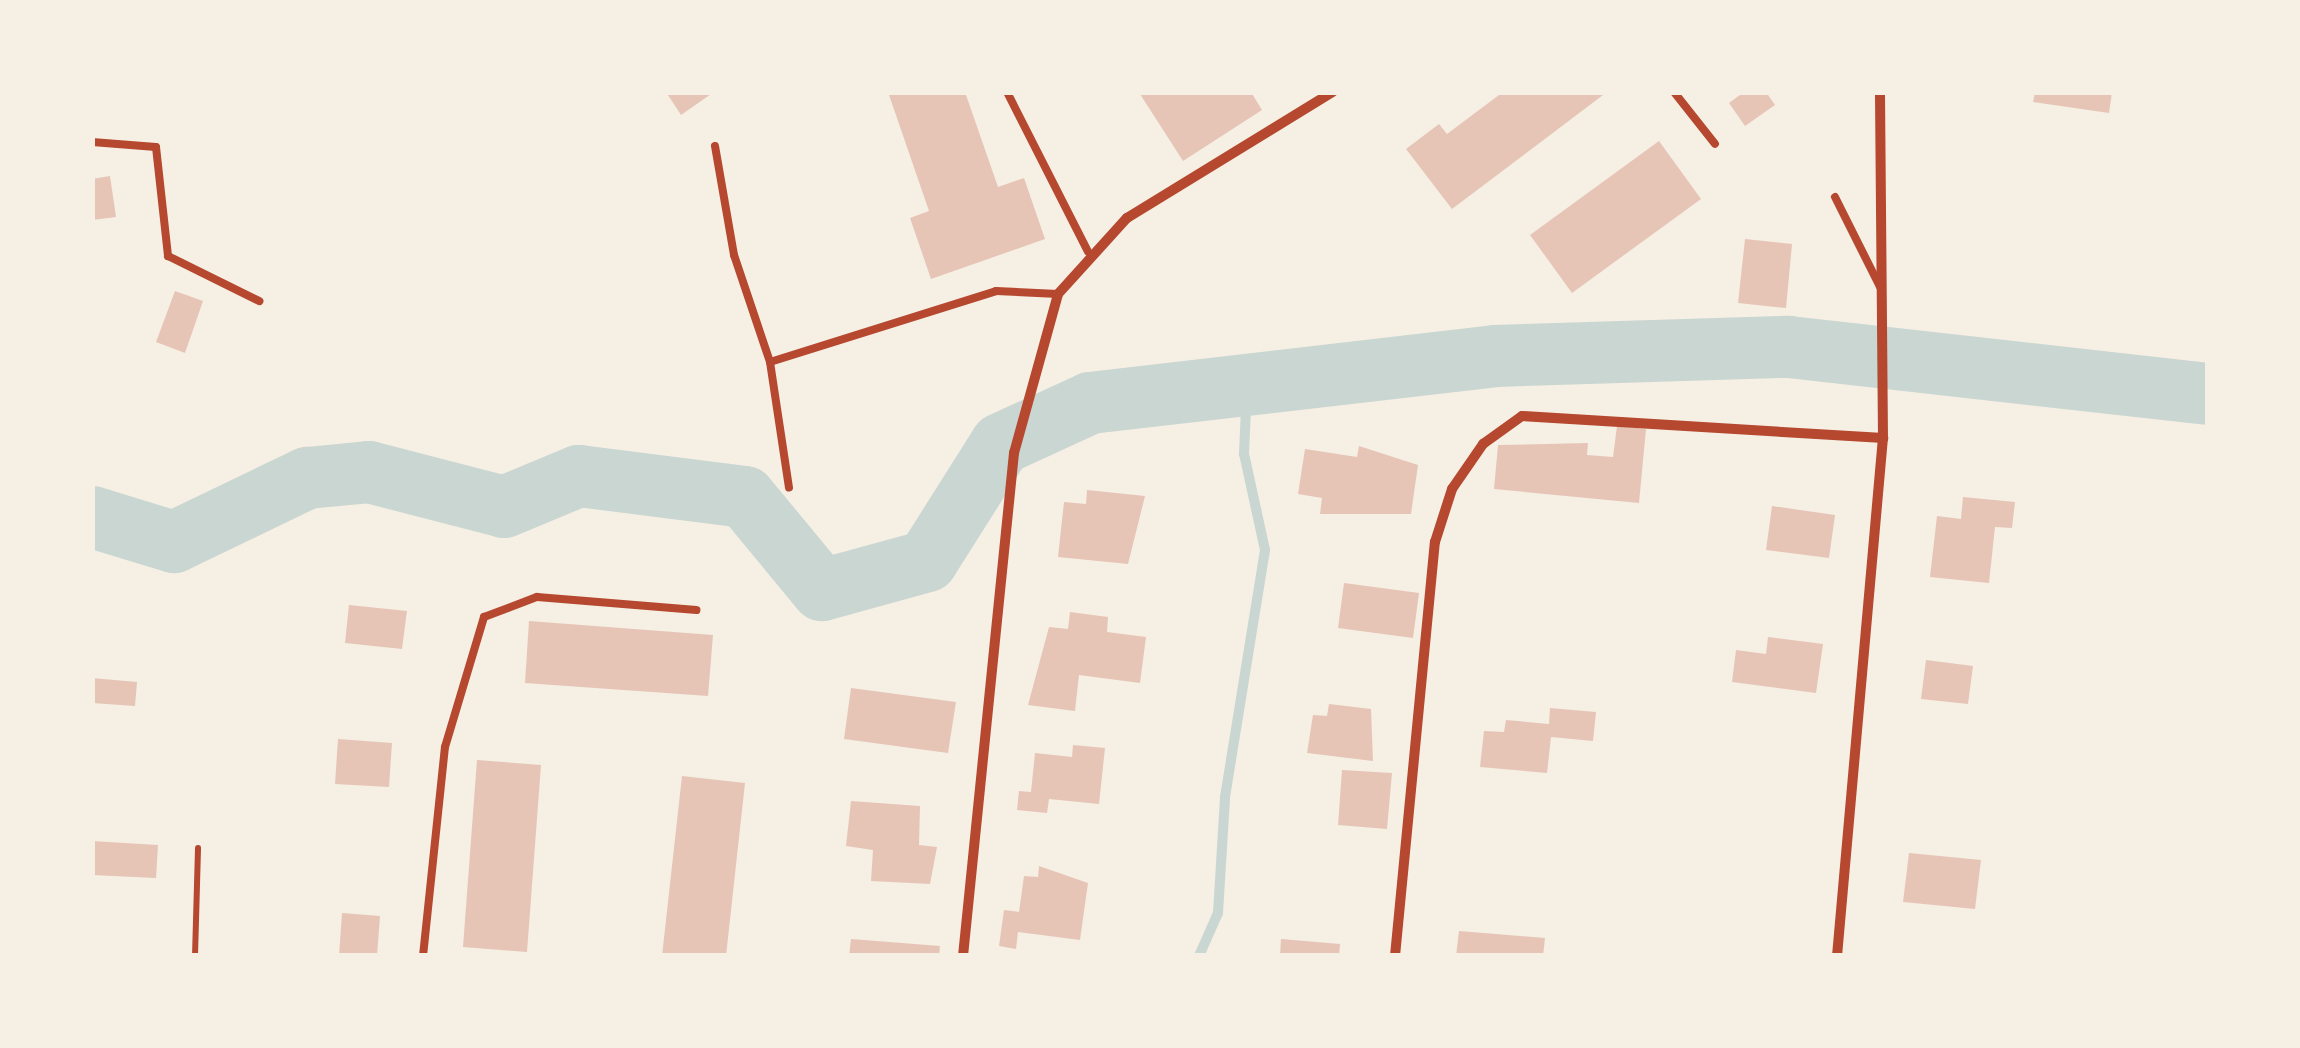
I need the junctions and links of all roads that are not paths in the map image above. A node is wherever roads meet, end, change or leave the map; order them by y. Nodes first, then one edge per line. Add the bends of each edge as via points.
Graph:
1 (1008, 92) edge
2 (1333, 92) edge
3 (1674, 92) edge
4 (1880, 92) edge
5 (92, 142) edge
6 (1715, 144) dead end
7 (715, 146) dead end
8 (1835, 198) dead end
9 (1088, 252) junction
10 (1882, 291) junction
11 (1058, 294) junction
12 (259, 301) dead end
13 (770, 362) junction
14 (1883, 438) junction
15 (790, 488) dead end
16 (696, 610) dead end
17 (423, 956) edge
18 (963, 956) edge
19 (1395, 956) edge
20 (1836, 956) edge

1 - 9 lane
2 - 9 street
3 - 6 lane
4 - 10 street
5 - 12 lane via 156,147 168,256
7 - 13 lane via 734,255
8 - 10 lane
9 - 11 street
10 - 14 street
11 - 13 lane via 996,291
11 - 18 street via 1014,453
13 - 15 lane
14 - 19 street via 1522,416 1483,444 1452,489 1435,542
14 - 20 street
16 - 17 lane via 537,597 484,617 445,747

